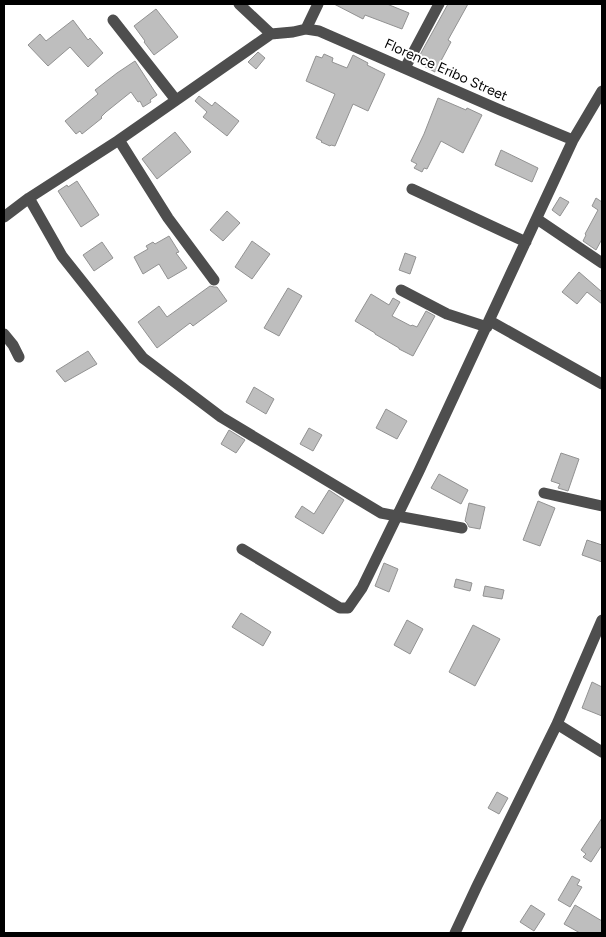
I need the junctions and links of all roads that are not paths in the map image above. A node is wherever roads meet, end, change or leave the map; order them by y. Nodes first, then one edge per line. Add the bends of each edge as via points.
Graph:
1 (238, 4) edge
2 (318, 4) edge
3 (440, 4) edge
4 (112, 20) dead end
5 (306, 29) junction
6 (271, 34) junction
7 (405, 68) junction
8 (602, 91) edge
9 (176, 100) junction
10 (119, 140) junction
11 (573, 140) junction
12 (412, 190) dead end
13 (29, 198) junction
14 (4, 217) edge
15 (537, 219) junction
16 (526, 242) junction
17 (602, 263) edge
18 (214, 280) dead end
19 (402, 290) dead end
20 (488, 324) junction
21 (4, 334) edge
22 (19, 357) dead end
23 (602, 384) edge
24 (544, 493) dead end
25 (602, 506) edge
26 (398, 516) junction
27 (462, 528) dead end
28 (242, 549) dead end
29 (602, 622) edge
30 (557, 724) junction
31 (602, 752) edge
32 (455, 933) edge

1 - 6 street
2 - 5 street
3 - 7 street
4 - 9 street
5 - 6 street
5 - 7 street, Florence Eribo Street via 319,31
6 - 9 street
7 - 11 street, Florence Eribo Street
8 - 11 street
9 - 10 street
10 - 13 street
10 - 18 street via 168,218
11 - 15 street
12 - 16 street
13 - 14 street
13 - 26 street via 62,256 143,358 221,418 381,513
15 - 16 street
15 - 17 street
16 - 20 street
19 - 20 street via 447,314
20 - 23 street
20 - 26 street
21 - 22 street
24 - 25 street
26 - 27 street
26 - 28 street via 362,588 348,608 340,608
29 - 30 street
30 - 31 street
30 - 32 street

